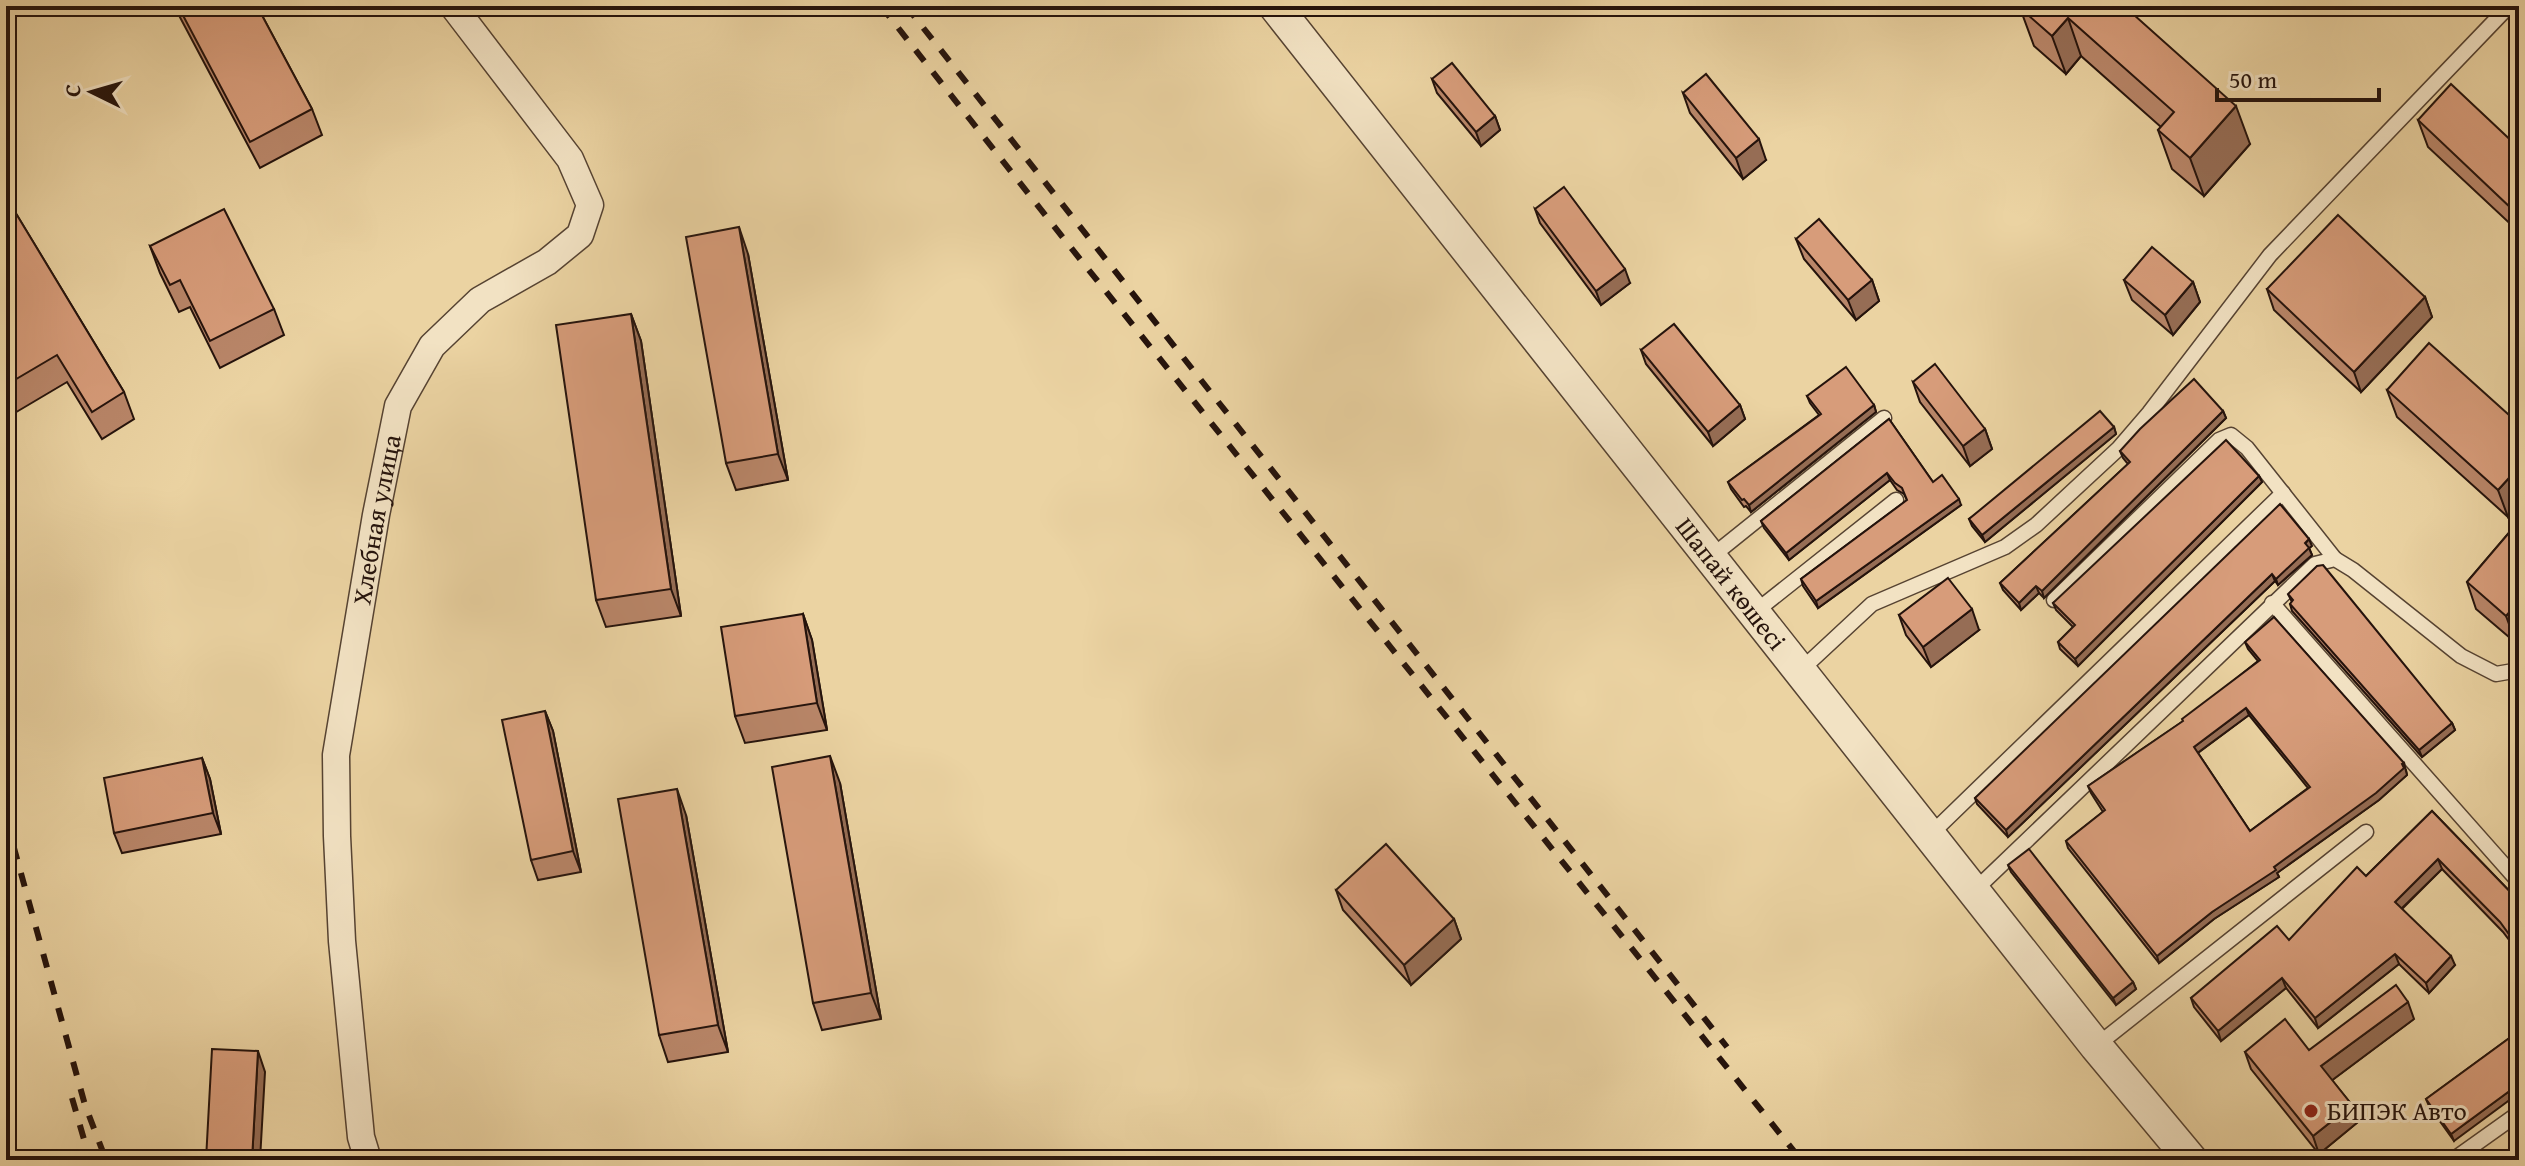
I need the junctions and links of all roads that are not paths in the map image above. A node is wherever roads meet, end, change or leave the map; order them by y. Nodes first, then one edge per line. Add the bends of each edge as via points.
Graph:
1 (453, 6) edge
2 (1275, 6) edge
3 (2509, 6) edge
4 (1884, 418) edge
5 (2283, 493) junction
6 (1896, 500) dead end
7 (1711, 557) junction
8 (2335, 559) junction
9 (2054, 600) edge
10 (2272, 603) junction
11 (1755, 612) junction
12 (1801, 670) junction
13 (2519, 670) edge
14 (2366, 832) dead end
15 (1931, 834) junction
16 (2519, 882) edge
17 (1974, 891) junction
18 (2096, 1046) junction
19 (2519, 1113) edge
20 (368, 1160) edge
21 (2191, 1160) edge
22 (2453, 1160) edge

1 - 20 street, Хлебная улица via 570,159 590,205 580,235 547,262 480,300 432,346 398,406 336,755 342,941 361,1137
2 - 7 street, Шапай көшесі
3 - 12 lane via 2270,255 2118,449 2005,547 1872,604
4 - 7 lane
5 - 8 lane
5 - 9 lane via 2247,448 2231,435 2219,440
5 - 15 lane
6 - 11 lane
7 - 11 street, Шапай көшесі
8 - 10 lane via 2315,564
8 - 13 lane via 2461,656 2496,674
10 - 16 lane
10 - 17 lane
11 - 12 street, Шапай көшесі
12 - 15 street, Шапай көшесі
14 - 18 lane
15 - 17 street, Шапай көшесі
17 - 18 street, Шапай көшесі
18 - 21 street, Шапай көшесі
19 - 22 lane

